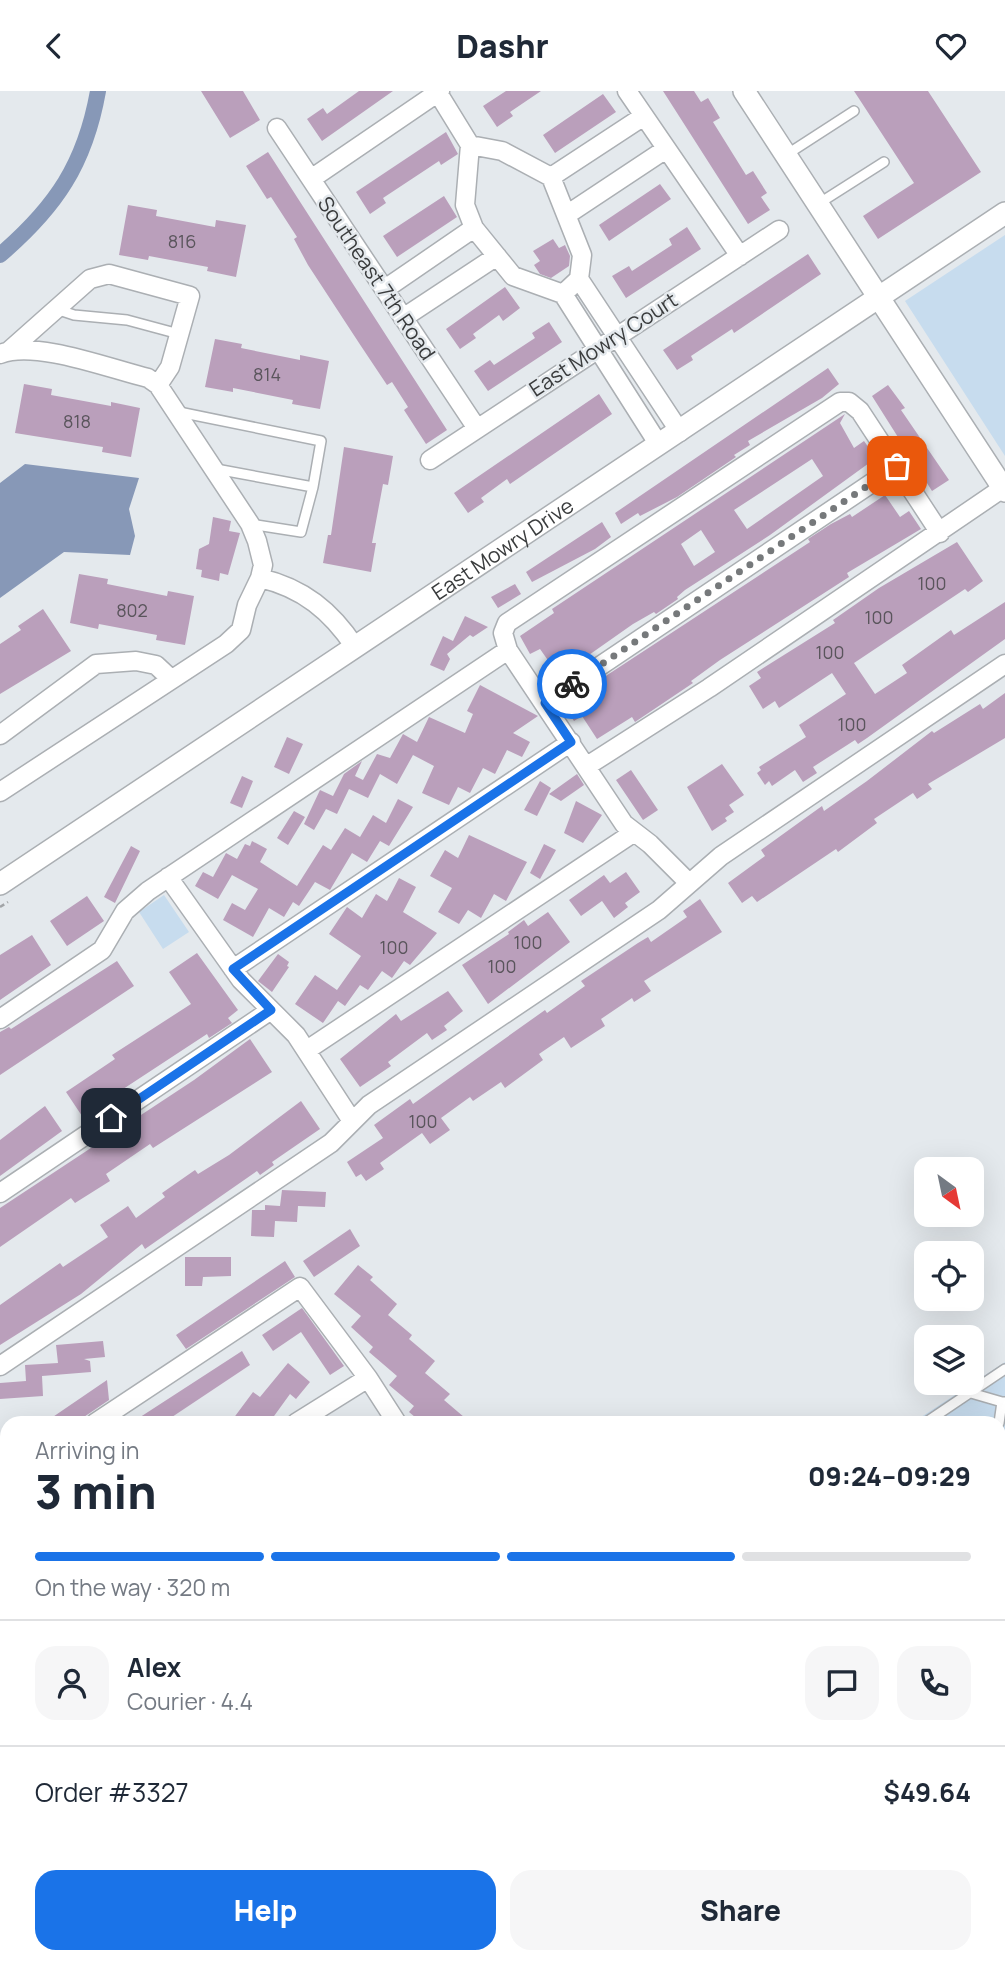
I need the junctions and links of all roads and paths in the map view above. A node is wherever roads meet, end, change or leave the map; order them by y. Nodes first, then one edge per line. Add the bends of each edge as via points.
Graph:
1 (627, 91) edge
2 (744, 91) edge
3 (439, 92) edge
4 (854, 111) dead end
5 (644, 116) junction
6 (277, 128) dead end
7 (470, 145) junction
8 (666, 149) junction
9 (786, 155) junction
10 (884, 162) dead end
11 (551, 177) junction
12 (311, 179) junction
13 (818, 204) junction
14 (1005, 213) edge
15 (568, 214) junction
16 (474, 228) junction
17 (779, 230) dead end
18 (497, 256) junction
19 (740, 256) junction
20 (579, 279) junction
21 (384, 289) junction
22 (563, 294) junction
23 (879, 299) junction
24 (55, 309) junction
25 (403, 318) junction
26 (179, 334) junction
27 (615, 337) junction
28 (596, 348) junction
29 (5, 352) edge
30 (158, 385) junction
31 (177, 411) junction
32 (476, 427) junction
33 (680, 432) junction
34 (659, 445) junction
35 (430, 460) dead end
36 (897, 466) junction
37 (214, 469) junction
38 (313, 487) junction
39 (1004, 489) edge
40 (250, 524) junction
41 (940, 533) junction
42 (260, 578) junction
43 (355, 647) junction
44 (508, 650) junction
45 (1005, 664) edge
46 (172, 679) junction
47 (545, 703) junction
48 (0, 735) edge
49 (571, 742) junction
50 (587, 766) junction
51 (0, 792) edge
52 (633, 833) junction
53 (168, 877) junction
54 (689, 883) junction
55 (0, 884) edge
56 (233, 969) junction
57 (271, 1010) junction
58 (0, 1019) edge
59 (307, 1050) junction
60 (352, 1121) junction
61 (0, 1193) edge
62 (0, 1366) edge
63 (1005, 1369) edge
64 (368, 1378) junction
65 (984, 1383) edge
66 (967, 1395) edge
67 (981, 1395) edge
68 (1003, 1402) edge
69 (106, 1416) edge
70 (307, 1416) edge
71 (392, 1416) edge
72 (935, 1416) edge

1 - 5 street
2 - 9 street
3 - 7 street
3 - 12 street
4 - 9 lane
5 - 8 street
5 - 11 street
6 - 12 street, Southeast 7th Road
7 - 11 street via 502,151
7 - 16 street via 466,205
8 - 15 street
8 - 19 street
9 - 13 street
10 - 13 lane
11 - 15 street
12 - 21 street, Southeast 7th Road
13 - 23 street
14 - 23 street, East Mowry Drive
15 - 20 street via 582,254
16 - 18 street
16 - 21 street
17 - 19 street, East Mowry Court
18 - 22 street via 513,276
18 - 25 street
19 - 27 street, East Mowry Court
20 - 22 street
20 - 27 street
21 - 25 street, Southeast 7th Road
22 - 28 street
23 - 33 street, East Mowry Drive
23 - 39 street
24 - 26 lane
24 - 26 street via 90,279 109,274 190,296
24 - 29 street
25 - 32 street, Southeast 7th Road
26 - 30 street via 170,367
27 - 28 street, East Mowry Court
27 - 33 street
28 - 32 street, East Mowry Court
28 - 34 street
29 - 30 street via 35,350
30 - 31 street
31 - 37 street
31 - 38 lane via 321,441
32 - 35 street, East Mowry Court
33 - 34 street, East Mowry Drive
34 - 43 street, East Mowry Drive
36 - 41 street
36 - 44 street via 857,408 845,401 834,403 512,618 503,633
36 - 47 street
37 - 38 lane
37 - 40 street
38 - 40 lane via 301,532
39 - 41 street
40 - 42 street via 263,565
41 - 50 street
42 - 43 street via 306,594
42 - 46 street via 241,630
43 - 55 street, East Mowry Drive
44 - 47 street
44 - 53 street
45 - 54 street via 721,856
46 - 48 street via 156,665 136,661 96,664
46 - 51 street
47 - 49 street
49 - 50 street
49 - 56 street
50 - 52 street
52 - 54 street via 650,843
52 - 59 street
53 - 56 street
53 - 58 street via 128,907 102,950
54 - 60 street via 659,910 369,1105
56 - 57 street
57 - 59 street
57 - 61 street
59 - 60 street
60 - 62 street via 324,1149
63 - 65 lane
64 - 69 street via 300,1287
64 - 70 street
64 - 71 street
66 - 72 lane
67 - 68 lane

